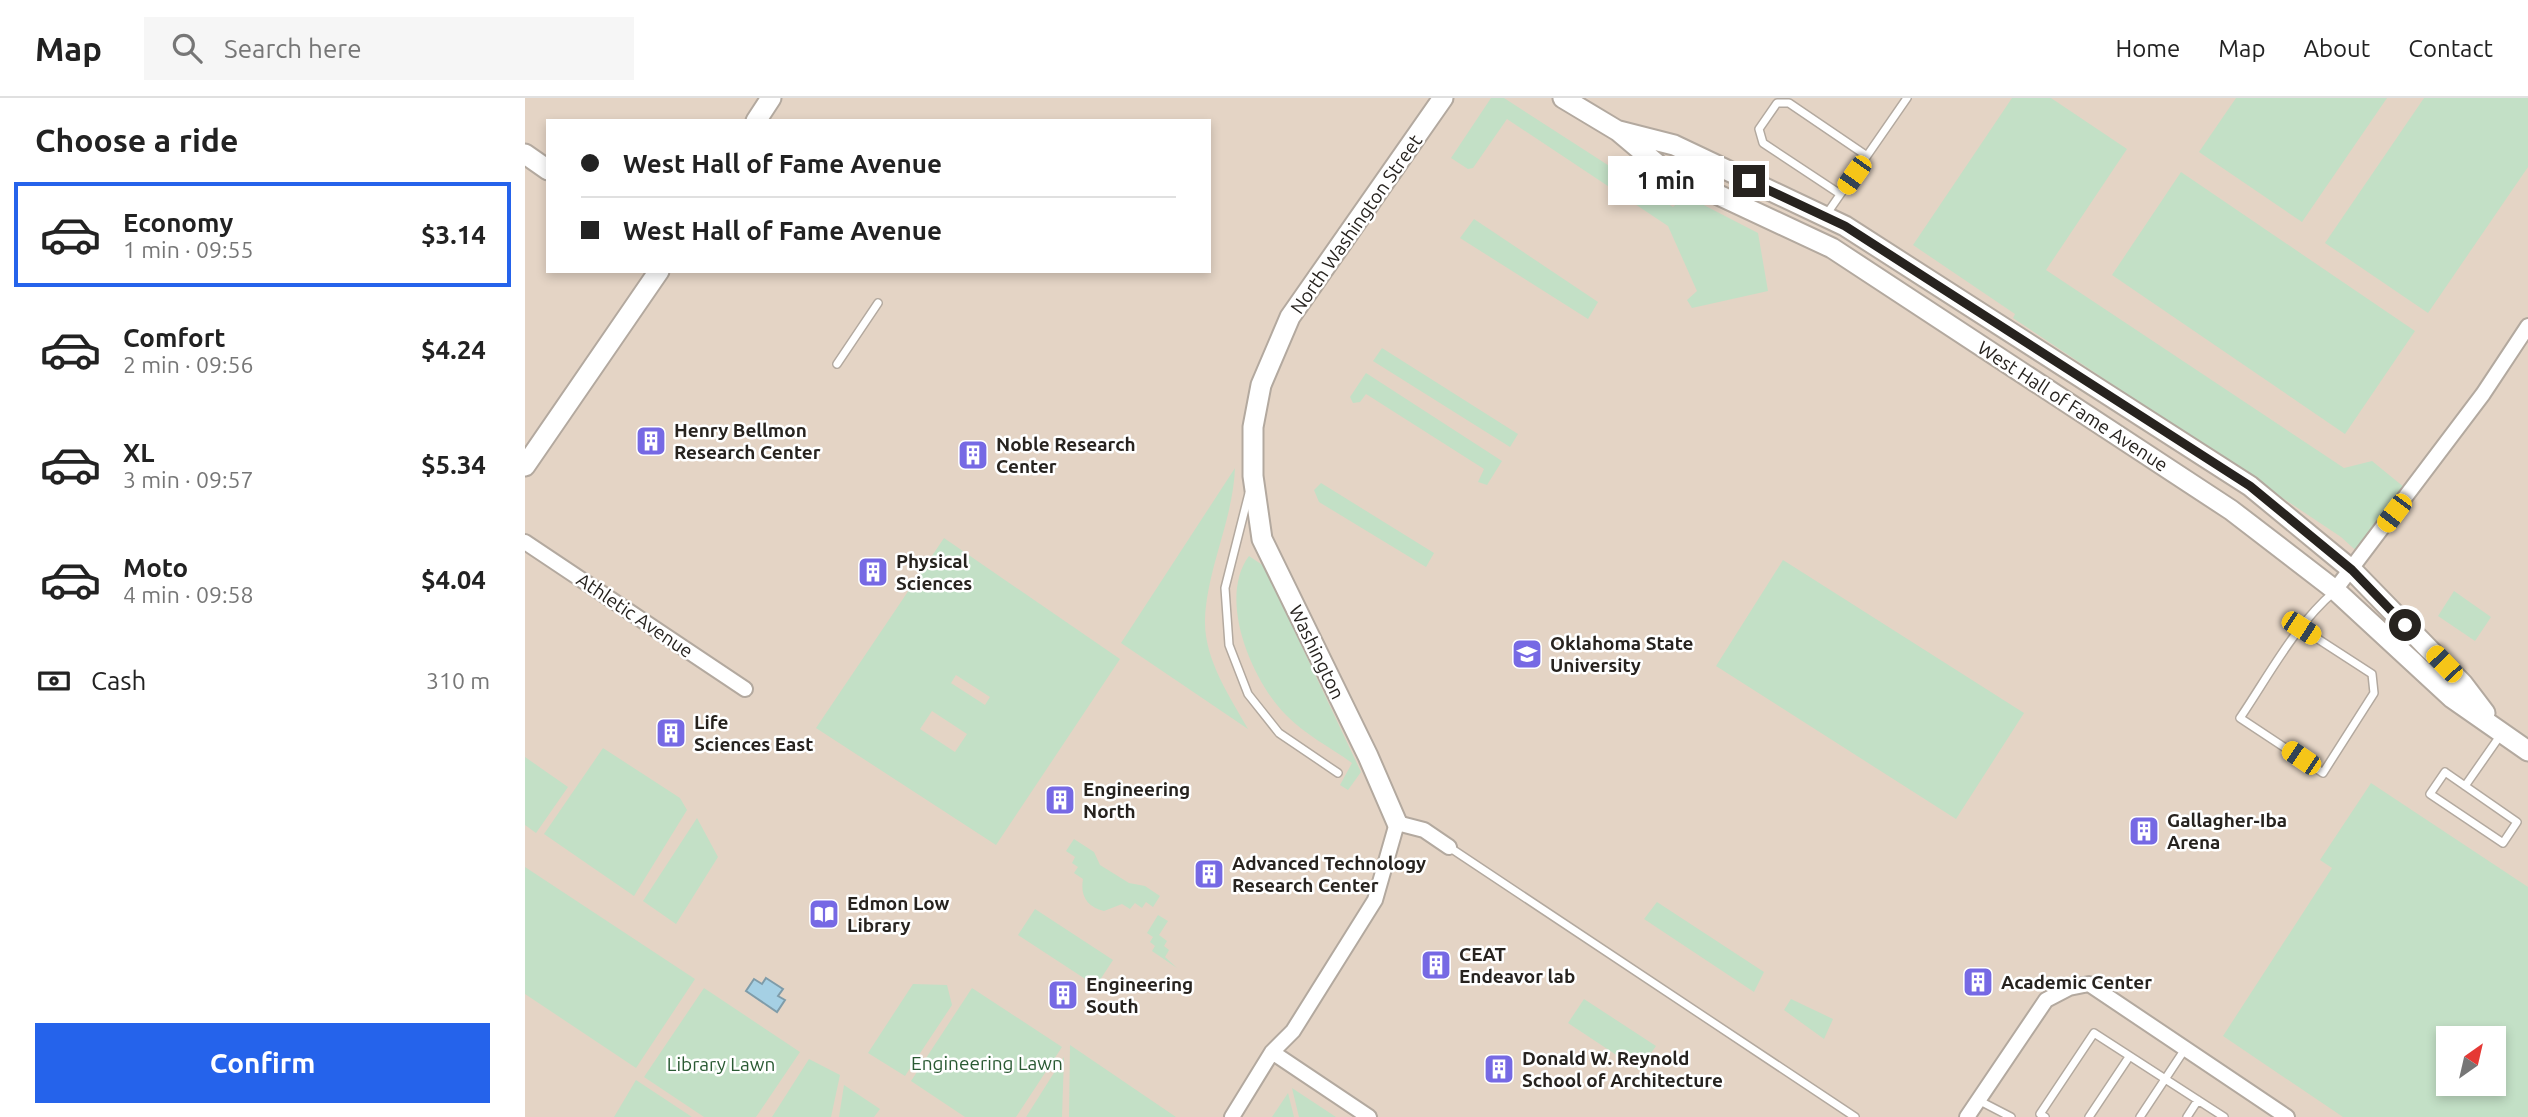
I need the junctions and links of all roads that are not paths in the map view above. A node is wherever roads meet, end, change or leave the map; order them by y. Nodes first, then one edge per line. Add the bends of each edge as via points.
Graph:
1 (771, 98) edge
2 (1443, 98) edge
3 (1563, 98) edge
4 (1907, 98) edge
5 (757, 119) edge
6 (1618, 131) junction
7 (525, 154) edge
8 (1867, 156) junction
9 (546, 169) edge
10 (1840, 194) junction
11 (1825, 217) junction
12 (658, 273) edge
13 (878, 303) dead end
14 (2528, 326) edge
15 (2522, 347) edge
16 (837, 364) dead end
17 (525, 466) edge
18 (1253, 476) junction
19 (525, 542) edge
20 (2352, 570) junction
21 (2335, 590) junction
22 (2301, 628) junction
23 (745, 689) dead end
24 (2499, 730) junction
25 (2528, 751) edge
26 (1338, 773) dead end
27 (2465, 786) junction
28 (1397, 823) junction
29 (1450, 847) joint
30 (2185, 1048) junction
31 (1272, 1052) junction
32 (2129, 1057) junction
33 (2164, 1080) junction
34 (1978, 1100) junction
35 (2198, 1100) junction
36 (1232, 1117) edge
37 (1369, 1117) edge
38 (1855, 1117) edge
39 (1966, 1117) edge
40 (2011, 1117) edge
41 (2045, 1117) edge
42 (2089, 1117) edge
43 (2140, 1117) edge
44 (2187, 1117) edge
45 (2224, 1117) edge
46 (2287, 1117) edge

1 - 5 main road
2 - 18 main road, North Washington Street via 1281,332 1259,395 1253,427
3 - 6 main road, West Hall of Fame Avenue
4 - 8 lane
6 - 11 main road, West Hall of Fame Avenue via 1674,145
6 - 21 main road, West Hall of Fame Avenue via 1664,169 1832,247 2231,510
7 - 9 main road
8 - 10 lane
8 - 10 lane via 1789,103 1777,103 1759,129 1763,143
10 - 11 lane
11 - 20 main road, West Hall of Fame Avenue via 2250,486
12 - 17 main road
13 - 16 lane
14 - 15 street
15 - 20 street
18 - 26 lane via 1225,588 1229,645 1248,694 1279,733
18 - 28 main road, Washington via 1262,539
19 - 23 street, Athletic Avenue
20 - 21 street
20 - 24 main road, West Hall of Fame Avenue via 2463,684
21 - 22 lane
21 - 24 main road, West Hall of Fame Avenue via 2452,698
22 - 22 lane via 2372,674 2374,693 2323,773 2240,718
24 - 25 main road, West Hall of Fame Avenue
24 - 27 lane
27 - 27 lane via 2445,772 2430,794 2503,843 2518,822
28 - 29 street via 1424,830
28 - 31 street via 1375,900 1293,1031
29 - 38 lane
30 - 33 lane
30 - 34 street via 2089,984 2069,988 2046,1000
30 - 46 street
31 - 36 street
31 - 37 street
32 - 33 lane
32 - 41 lane via 2094,1033 2040,1114
32 - 42 lane
33 - 35 lane
33 - 43 lane
34 - 39 street
34 - 40 lane
35 - 44 lane
35 - 45 lane

